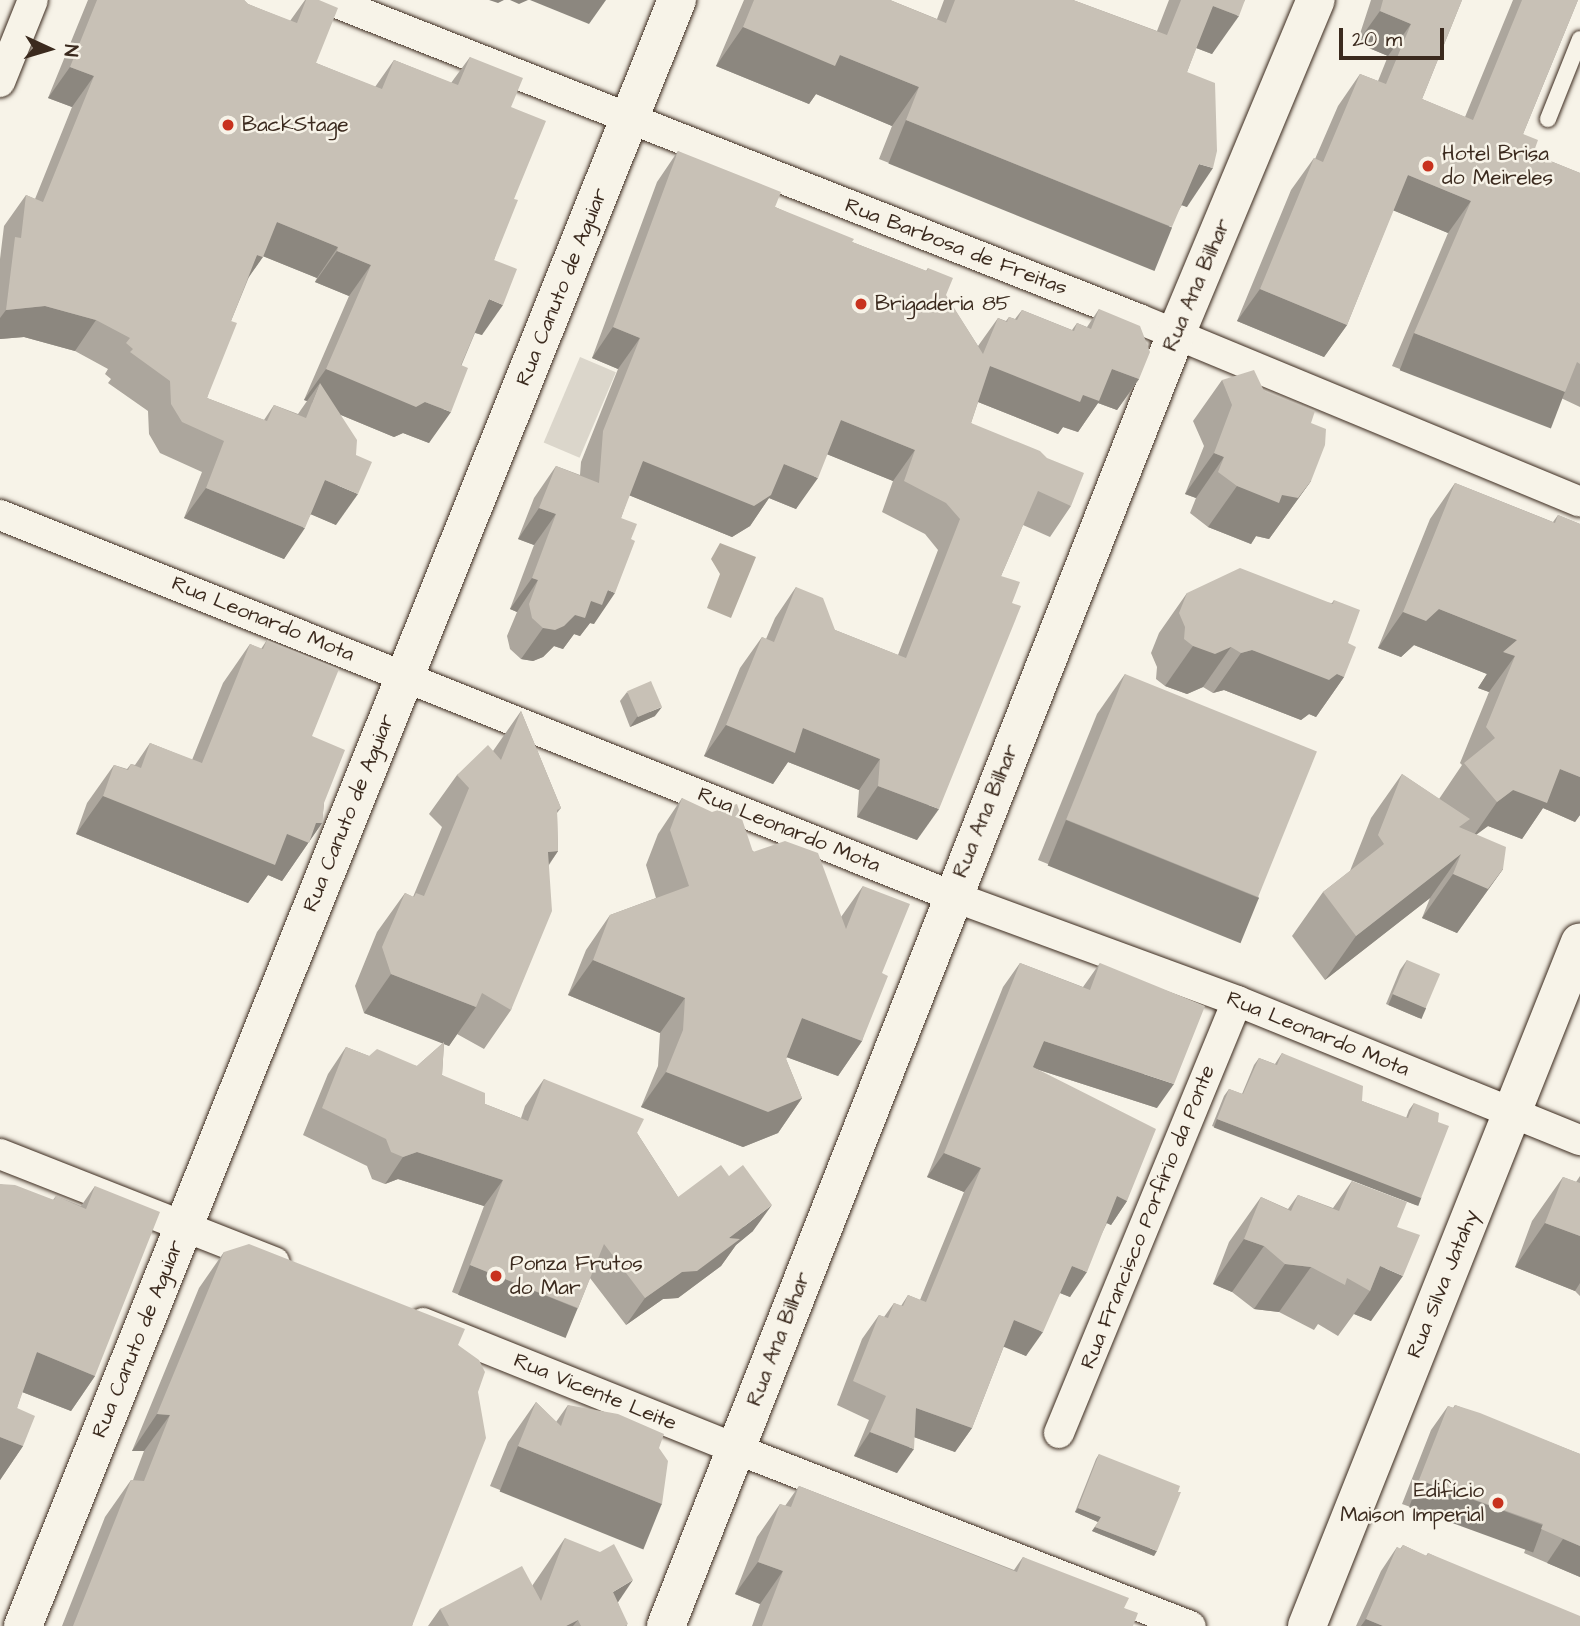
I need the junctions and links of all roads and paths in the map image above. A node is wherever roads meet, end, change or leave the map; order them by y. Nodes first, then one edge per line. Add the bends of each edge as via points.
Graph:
1 (33, 0) edge
2 (329, 0) edge
3 (677, 0) edge
4 (1316, 0) edge
5 (1580, 39) edge
6 (0, 82) edge
7 (630, 119) junction
8 (1548, 119) edge
9 (1176, 334) junction
10 (1580, 502) edge
11 (0, 515) edge
12 (404, 675) junction
13 (952, 896) junction
14 (1580, 942) edge
15 (1237, 1001) junction
16 (1511, 1112) junction
17 (1580, 1140) edge
18 (0, 1154) edge
19 (184, 1226) junction
20 (294, 1270) edge
21 (395, 1311) edge
22 (1059, 1433) dead end
23 (736, 1449) junction
24 (23, 1626) edge
25 (666, 1626) edge
26 (1191, 1626) edge
27 (1307, 1626) edge

1 - 6 street
2 - 7 street, Rua Barbosa de Freitas
3 - 7 street, Rua Canuto de Aguiar
4 - 9 street, Rua Ana Bilhar
5 - 8 lane
7 - 9 street, Rua Barbosa de Freitas
7 - 12 street, Rua Canuto de Aguiar
9 - 10 street, Rua Barbosa de Freitas
9 - 13 street, Rua Ana Bilhar
11 - 12 street, Rua Leonardo Mota
12 - 13 street, Rua Leonardo Mota
12 - 19 street, Rua Canuto de Aguiar
13 - 15 street, Rua Leonardo Mota
13 - 23 street, Rua Ana Bilhar
14 - 16 street, Rua Silva Jatahy
15 - 16 street, Rua Leonardo Mota
15 - 22 street, Rua Francisco Porfírio da Ponte
16 - 17 street, Rua Leonardo Mota
16 - 27 street, Rua Silva Jatahy
18 - 19 street
19 - 20 street
19 - 24 street, Rua Canuto de Aguiar
21 - 23 street, Rua Vicente Leite
23 - 25 street, Rua Ana Bilhar
23 - 26 street, Rua Vicente Leite

